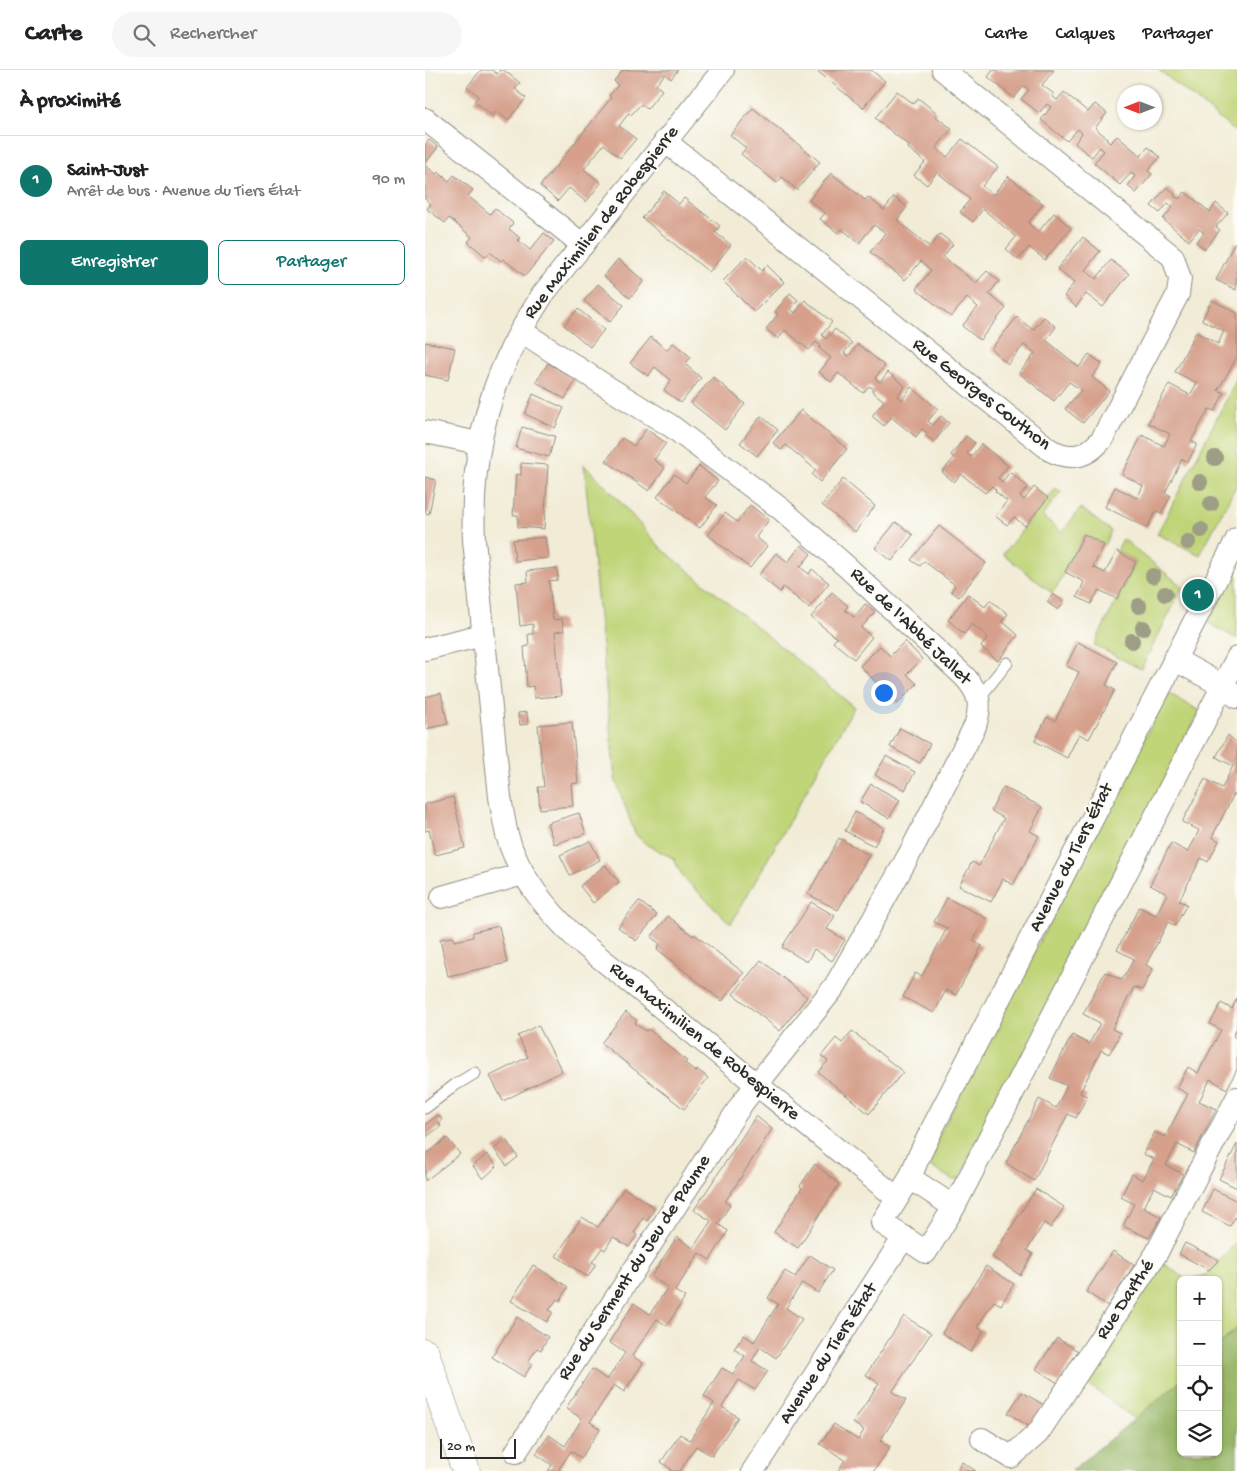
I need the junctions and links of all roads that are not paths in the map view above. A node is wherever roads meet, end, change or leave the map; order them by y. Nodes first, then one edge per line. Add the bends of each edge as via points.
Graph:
1 (723, 70) edge
2 (943, 70) edge
3 (425, 119) edge
4 (665, 141) junction
5 (583, 245) junction
6 (521, 331) junction
7 (425, 432) edge
8 (479, 443) junction
9 (1237, 539) edge
10 (483, 635) junction
11 (425, 649) edge
12 (1237, 658) edge
13 (1174, 659) junction
14 (1007, 663) dead end
15 (1230, 692) edge
16 (979, 698) junction
17 (523, 874) junction
18 (443, 897) dead end
19 (475, 1073) dead end
20 (757, 1085) junction
21 (1237, 1098) edge
22 (425, 1108) edge
23 (910, 1178) junction
24 (897, 1198) junction
25 (954, 1207) junction
26 (904, 1237) junction
27 (425, 1353) edge
28 (981, 1439) dead end
29 (516, 1452) dead end
30 (466, 1471) edge
31 (753, 1471) edge

1 - 4 street, Rue Maximilien de Robespierre
2 - 4 street, Rue Georges Couthon via 1173,256 1180,278 1178,294 1102,439 1094,449 1082,455 1070,457 1049,450
3 - 5 street
4 - 5 street, Rue Maximilien de Robespierre
5 - 6 street, Rue Maximilien de Robespierre via 543,294
6 - 8 street, Rue Maximilien de Robespierre via 497,383
6 - 16 street, Rue de l'Abbé Jallet via 671,426 781,509 965,677
7 - 8 street
8 - 10 street, Rue Maximilien de Robespierre via 473,508
9 - 13 street, Avenue du Tiers État
10 - 11 street
10 - 17 street, Rue Maximilien de Robespierre via 500,797 507,835
12 - 15 street
13 - 15 street
13 - 23 street, Avenue du Tiers État via 932,1129
14 - 16 lane
15 - 25 street
16 - 20 street, Rue de l'Abbé Jallet via 975,726 875,918 829,994
17 - 18 street
17 - 20 street, Rue Maximilien de Robespierre via 553,916 577,940
19 - 22 lane
20 - 24 street, Rue Maximilien de Robespierre
20 - 29 street, Rue du Serment du Jeu de Paume
21 - 28 street, Rue Darthé via 1156,1254 1038,1433 1011,1457
23 - 24 street, Avenue du Tiers État
23 - 25 street
24 - 26 street, Avenue du Tiers État via 882,1223
25 - 26 street via 926,1252
26 - 31 street, Avenue du Tiers État
27 - 30 main road

